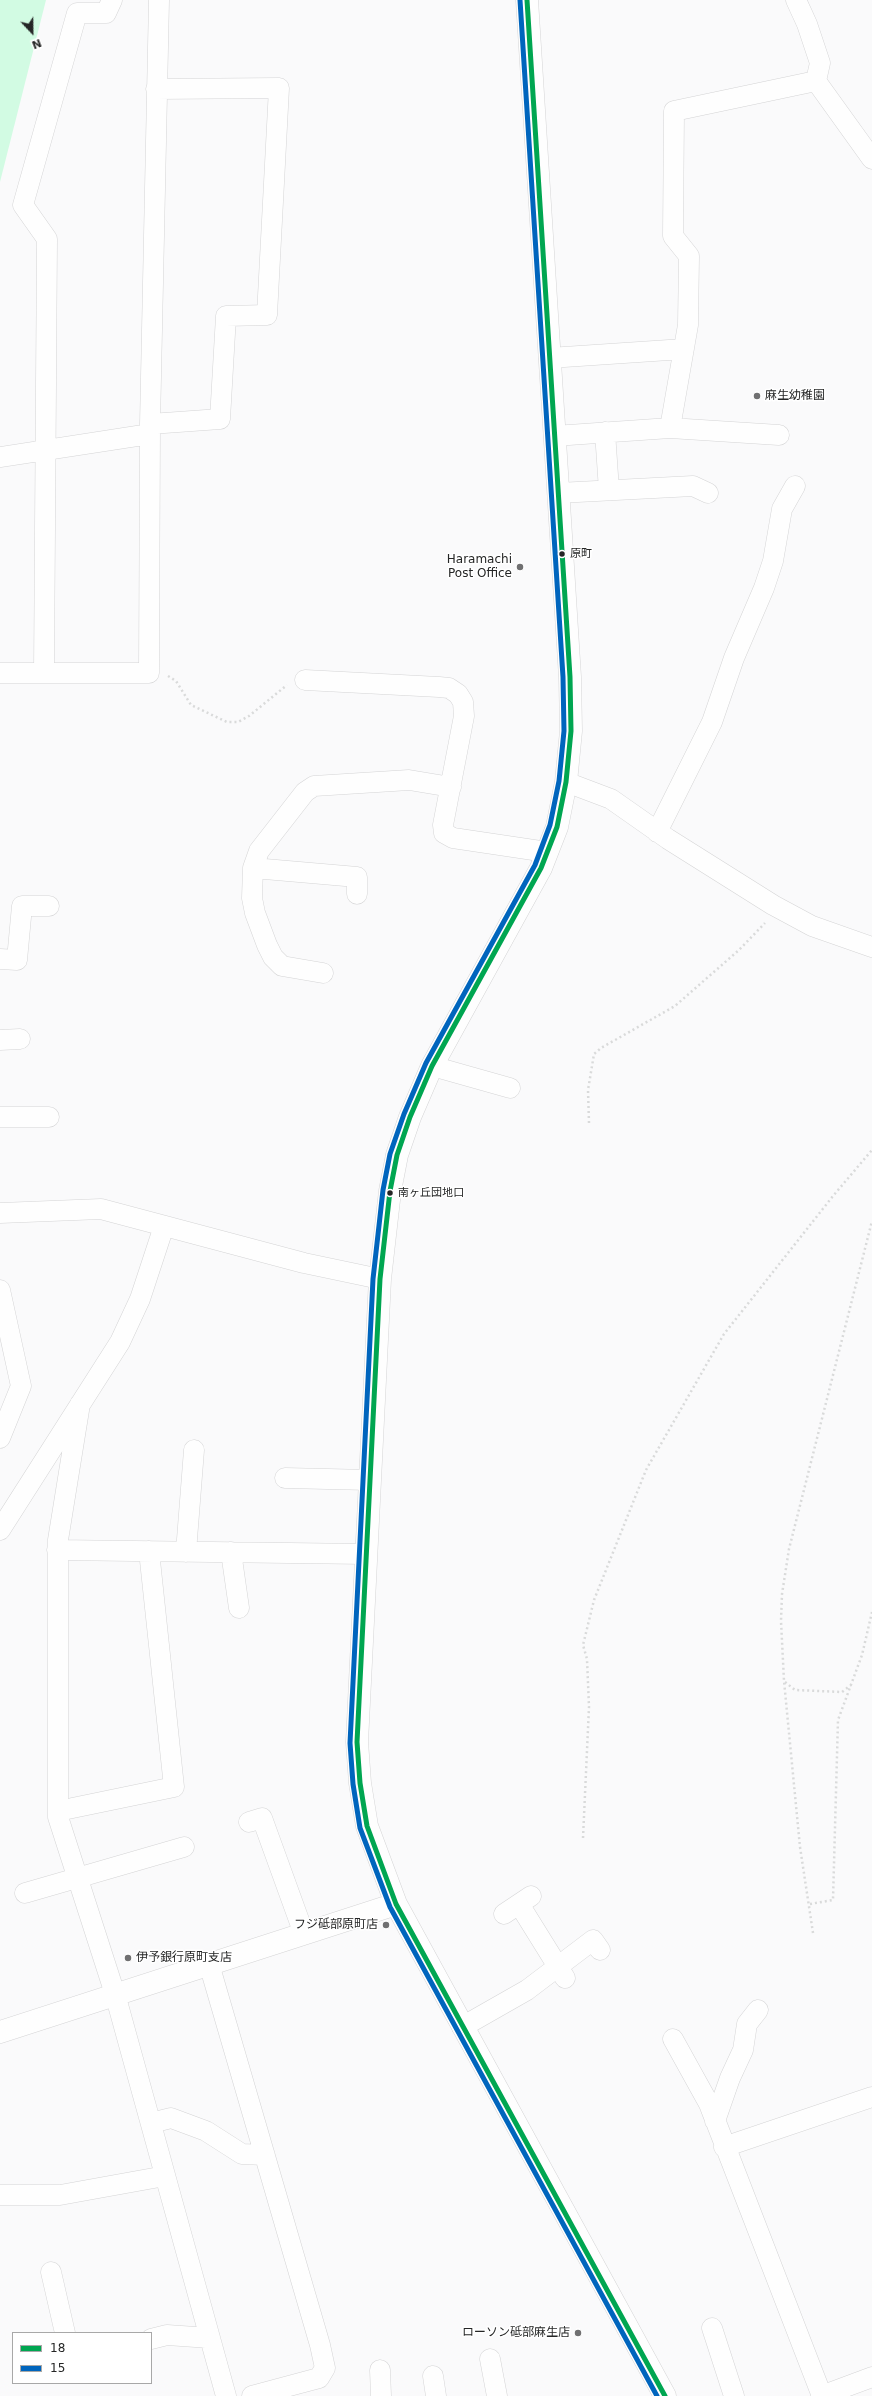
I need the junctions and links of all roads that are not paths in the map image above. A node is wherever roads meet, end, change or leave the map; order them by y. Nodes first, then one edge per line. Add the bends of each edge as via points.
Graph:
1 (112, 0) edge
2 (159, 0) edge
3 (527, 0) edge
4 (796, 0) edge
5 (816, 81) junction
6 (156, 89) junction
7 (872, 159) edge
8 (684, 349) junction
9 (549, 358) junction
10 (670, 428) junction
11 (150, 429) junction
12 (605, 432) junction
13 (779, 435) dead end
14 (554, 436) junction
15 (47, 450) junction
16 (0, 457) edge
17 (795, 486) dead end
18 (609, 490) junction
19 (558, 493) junction
20 (708, 493) dead end
21 (0, 673) edge
22 (44, 673) junction
23 (305, 680) road end
24 (566, 782) junction
25 (450, 787) junction
26 (657, 832) junction
27 (547, 852) junction
28 (253, 868) junction
29 (357, 894) dead end
30 (49, 906) dead end
31 (872, 947) edge
32 (0, 960) edge
33 (323, 973) dead end
34 (20, 1039) dead end
35 (0, 1040) edge
36 (432, 1066) junction
37 (510, 1088) dead end
38 (0, 1117) edge
39 (49, 1117) dead end
40 (0, 1213) edge
41 (164, 1226) junction
42 (380, 1279) junction
43 (0, 1290) edge
44 (5, 1335) edge
45 (80, 1404) junction
46 (2, 1429) edge
47 (194, 1450) dead end
48 (285, 1478) dead end
49 (370, 1480) junction
50 (0, 1530) edge
51 (58, 1550) junction
52 (149, 1551) junction
53 (186, 1552) junction
54 (232, 1552) junction
55 (366, 1554) junction
56 (239, 1608) dead end
57 (58, 1810) junction
58 (249, 1822) dead end
59 (184, 1847) dead end
60 (77, 1878) junction
61 (25, 1893) dead end
62 (396, 1904) junction
63 (518, 1904) dead end
64 (304, 1934) junction
65 (600, 1950) dead end
66 (209, 1964) junction
67 (562, 1972) junction
68 (115, 1994) junction
69 (758, 2010) dead end
70 (462, 2027) junction
71 (0, 2032) edge
72 (673, 2039) dead end
73 (872, 2097) edge
74 (715, 2121) junction
75 (151, 2123) junction
76 (724, 2147) junction
77 (264, 2155) junction
78 (165, 2176) junction
79 (0, 2195) edge
80 (51, 2272) dead end
81 (712, 2328) dead end
82 (65, 2332) edge
83 (210, 2338) junction
84 (152, 2339) edge
85 (490, 2359) dead end
86 (380, 2370) dead end
87 (433, 2376) dead end
88 (864, 2385) edge
89 (226, 2396) edge
90 (252, 2396) edge
91 (381, 2396) edge
92 (436, 2396) edge
93 (497, 2396) edge
94 (665, 2396) edge
95 (734, 2396) edge
96 (821, 2396) edge

1 - 15 street via 106,13 77,13 23,205 48,239
2 - 6 street
3 - 9 street
4 - 5 street via 820,63
5 - 7 street
5 - 8 street via 674,111 673,236 689,256 688,325
6 - 11 street
6 - 11 street via 279,88 267,315 226,316 220,419
8 - 9 street
8 - 10 street
9 - 14 street
10 - 12 street
10 - 13 street
11 - 15 street
11 - 22 street via 149,673
12 - 14 street
12 - 18 street
14 - 19 street
15 - 16 street
15 - 22 street
17 - 26 street via 782,509 771,567 734,658 712,722
18 - 19 street
18 - 20 street via 693,486
19 - 24 street via 570,677 571,731
21 - 22 street
23 - 25 street via 450,688 458,694 462,702 464,716
24 - 26 street via 611,799
24 - 27 street via 557,827
25 - 27 street via 443,824 444,833 453,838
25 - 28 street via 409,780 314,786 305,792 259,851
26 - 31 street via 773,906
27 - 36 street via 541,868
28 - 29 street via 357,877
28 - 33 street via 252,892 255,913 260,931 273,957 282,966
30 - 32 street via 22,906 17,960
34 - 35 street
36 - 37 street
36 - 42 street via 397,1155 390,1191
38 - 39 street
40 - 41 street via 101,1209
41 - 42 street via 304,1263
41 - 45 street via 140,1300 120,1342
42 - 49 street
43 - 44 street
44 - 46 street via 21,1386
45 - 50 street
45 - 51 street
47 - 53 street
48 - 49 street
49 - 55 street
51 - 52 street
51 - 57 street
52 - 53 street
52 - 57 street via 174,1787
53 - 54 street
54 - 55 street
54 - 56 street
55 - 62 street via 357,1727 360,1783 368,1826
57 - 60 street
58 - 64 street via 262,1818
59 - 60 street
60 - 61 street
60 - 68 street
62 - 64 street
62 - 70 street
63 - 67 street
64 - 66 street
65 - 67 street via 593,1940
66 - 68 street
66 - 77 street
67 - 70 street
68 - 71 street
68 - 75 street
69 - 74 street via 747,2024 743,2050
70 - 94 street
72 - 74 street via 709,2104
73 - 76 street
74 - 76 street
75 - 77 street via 171,2118 206,2131 242,2154
75 - 78 street
76 - 96 street
77 - 90 street via 320,2345 324,2368 319,2378
78 - 79 street via 60,2195
78 - 83 street
80 - 82 street
81 - 95 street
83 - 84 street via 167,2335
83 - 89 street
85 - 93 street
86 - 91 street
87 - 92 street
88 - 96 street

